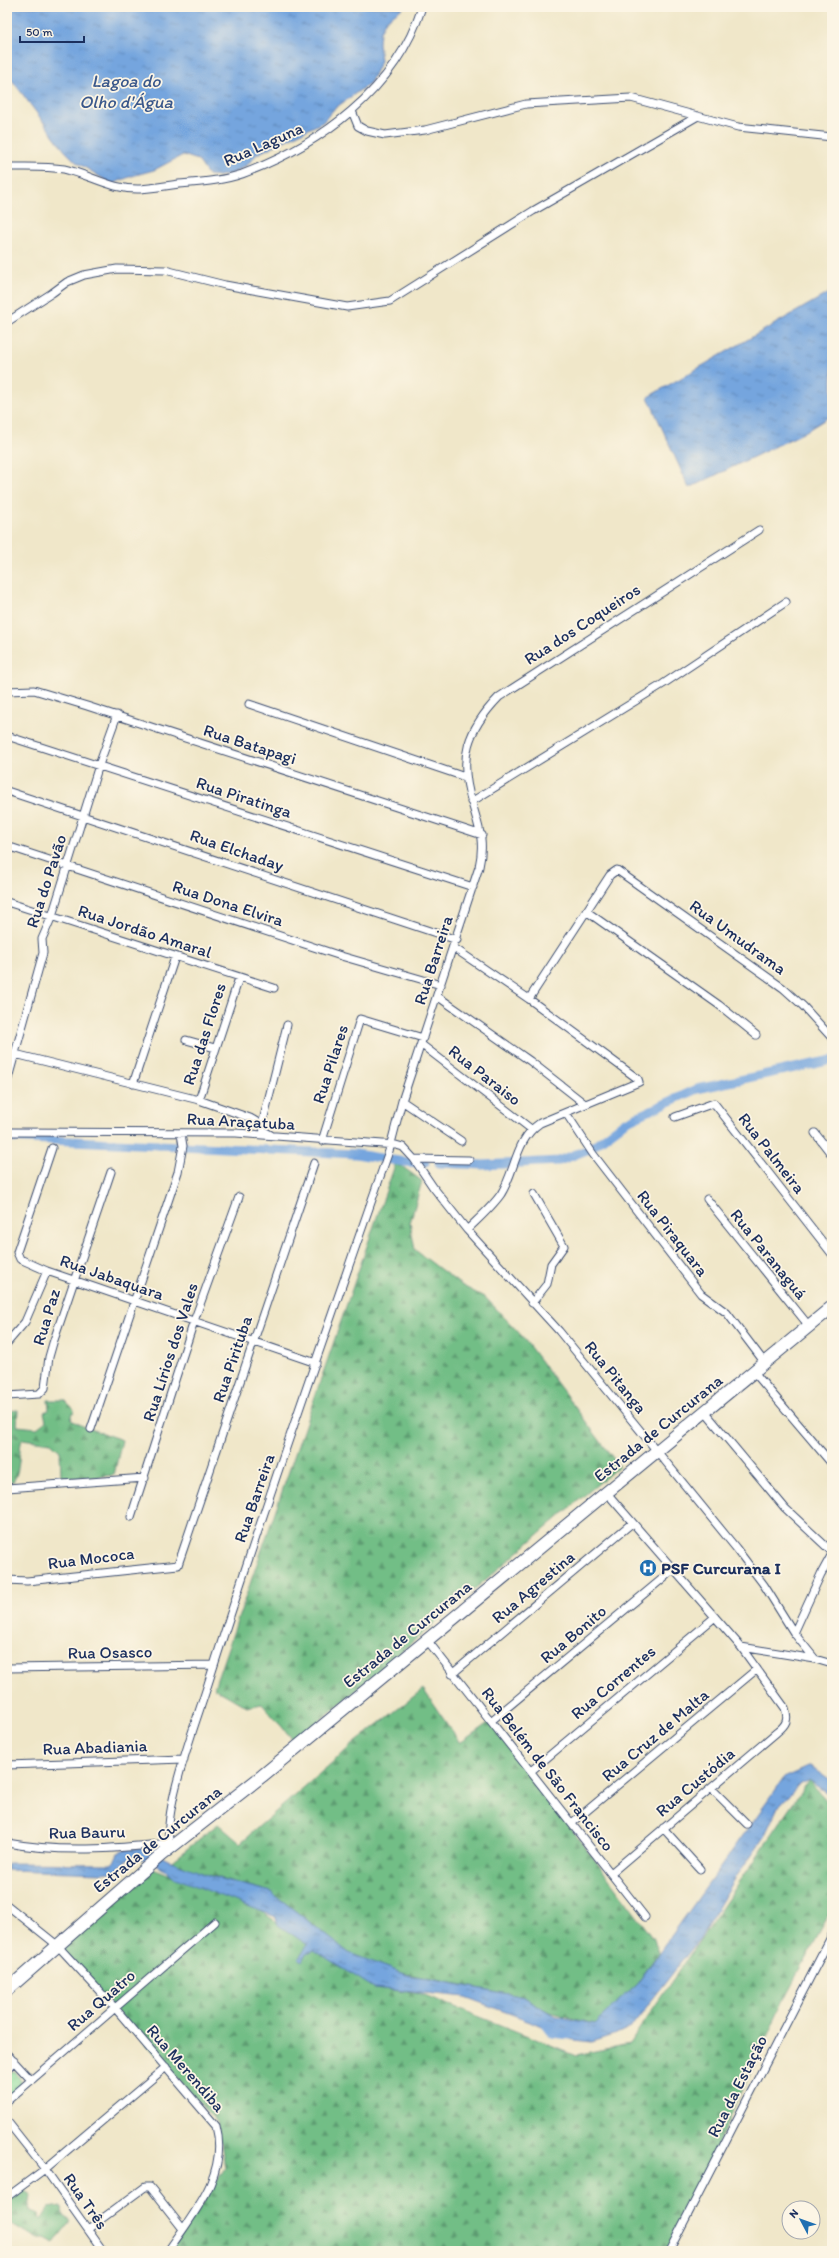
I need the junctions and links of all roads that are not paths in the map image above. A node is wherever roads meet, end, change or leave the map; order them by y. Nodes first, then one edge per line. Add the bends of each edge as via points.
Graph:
1 (422, 7) edge
2 (352, 111) junction
3 (698, 116) junction
4 (832, 137) edge
5 (7, 167) edge
6 (7, 322) edge
7 (759, 530) dead end
8 (786, 602) dead end
9 (7, 691) edge
10 (250, 704) dead end
11 (118, 715) junction
12 (7, 736) edge
13 (99, 765) junction
14 (465, 777) junction
15 (7, 791) edge
16 (471, 802) junction
17 (83, 815) junction
18 (482, 835) junction
19 (7, 846) edge
20 (68, 866) junction
21 (473, 887) junction
22 (7, 902) edge
23 (586, 912) junction
24 (52, 916) junction
25 (457, 940) junction
26 (454, 948) junction
27 (175, 957) junction
28 (239, 978) junction
29 (440, 985) junction
30 (274, 988) dead end
31 (437, 996) junction
32 (529, 998) junction
33 (287, 1025) dead end
34 (756, 1035) dead end
35 (832, 1038) edge
36 (186, 1040) dead end
37 (422, 1042) junction
38 (215, 1048) junction
39 (7, 1052) edge
40 (15, 1054) junction
41 (7, 1082) edge
42 (133, 1084) junction
43 (199, 1100) junction
44 (402, 1101) junction
45 (585, 1104) junction
46 (566, 1113) junction
47 (676, 1117) dead end
48 (262, 1125) junction
49 (531, 1129) junction
50 (7, 1132) edge
51 (815, 1133) dead end
52 (181, 1134) junction
53 (273, 1136) junction
54 (322, 1141) junction
55 (461, 1141) dead end
56 (52, 1148) dead end
57 (389, 1148) junction
58 (832, 1155) edge
59 (414, 1159) junction
60 (469, 1160) dead end
61 (314, 1163) dead end
62 (110, 1172) dead end
63 (534, 1194) dead end
64 (238, 1197) dead end
65 (707, 1199) dead end
66 (467, 1230) junction
67 (832, 1254) edge
68 (47, 1271) junction
69 (73, 1280) junction
70 (135, 1301) junction
71 (532, 1303) junction
72 (832, 1307) edge
73 (194, 1321) junction
74 (809, 1326) junction
75 (7, 1337) edge
76 (254, 1341) junction
77 (7, 1343) edge
78 (765, 1363) junction
79 (316, 1364) junction
80 (754, 1372) junction
81 (7, 1396) edge
82 (705, 1412) junction
83 (91, 1429) dead end
84 (657, 1451) junction
85 (832, 1464) edge
86 (145, 1478) junction
87 (7, 1488) edge
88 (606, 1492) junction
89 (131, 1517) dead end
90 (632, 1523) junction
91 (832, 1553) edge
92 (178, 1565) joint
93 (674, 1569) junction
94 (7, 1580) edge
95 (715, 1616) junction
96 (794, 1633) junction
97 (426, 1640) junction
98 (741, 1647) junction
99 (815, 1659) junction
100 (832, 1664) edge
101 (214, 1665) junction
102 (7, 1668) edge
103 (757, 1670) junction
104 (452, 1674) junction
105 (491, 1722) junction
106 (184, 1759) junction
107 (7, 1765) edge
108 (531, 1771) junction
109 (711, 1788) junction
110 (572, 1823) junction
111 (747, 1824) dead end
112 (662, 1828) junction
113 (7, 1843) edge
114 (166, 1848) junction
115 (700, 1869) dead end
116 (611, 1873) junction
117 (7, 1905) edge
118 (645, 1917) dead end
119 (215, 1922) dead end
120 (832, 1935) edge
121 (57, 1945) junction
122 (7, 1990) edge
123 (115, 2008) junction
124 (7, 2054) edge
125 (14, 2061) junction
126 (166, 2067) junction
127 (7, 2069) edge
128 (31, 2080) junction
129 (7, 2102) edge
130 (7, 2121) edge
131 (45, 2169) junction
132 (7, 2197) edge
133 (88, 2229) junction
134 (183, 2229) junction
135 (7, 2248) edge
136 (10, 2251) edge
137 (102, 2251) edge
138 (168, 2251) edge
139 (669, 2251) edge

1 - 2 street, Rua Laguna via 397,60 378,85
2 - 3 street via 358,126 367,131 386,135 425,130 526,104 631,98
2 - 5 street, Rua Laguna via 322,134 281,156 241,174 214,181 140,189 116,188 64,169
3 - 4 street via 738,127
3 - 6 street via 533,211 390,301 347,306 225,284 165,270 117,269 84,274 67,282
7 - 14 street, Rua dos Coqueiros via 499,697 482,715 474,730 466,752
8 - 16 street via 662,684
9 - 11 street, Rua Batapagi via 34,690
10 - 14 street
11 - 13 street, Rua do Pavão
11 - 18 street, Rua Batapagi
12 - 13 street, Rua Piratinga
13 - 17 street, Rua do Pavão
13 - 21 street, Rua Piratinga
14 - 16 street, Rua Barreira
15 - 17 street, Rua Elchaday
16 - 18 street, Rua Barreira
17 - 20 street, Rua do Pavão
17 - 25 street, Rua Elchaday
18 - 21 street, Rua Barreira via 483,852
19 - 20 street, Rua Dona Elvira
20 - 24 street, Rua do Pavão
20 - 29 street, Rua Dona Elvira via 341,956
21 - 25 street, Rua Barreira
22 - 24 street, Rua Jordão Amaral
23 - 32 street
23 - 34 street via 719,1004
23 - 35 street, Rua Umudrama via 610,875 617,870 782,988 803,1006
24 - 27 street, Rua Jordão Amaral
24 - 40 street, Rua do Pavão via 42,939 43,953
25 - 26 street, Rua Barreira
26 - 29 street, Rua Barreira
26 - 32 street
27 - 28 street, Rua Jordão Amaral
27 - 42 street
28 - 30 street, Rua Jordão Amaral
28 - 38 street, Rua das Flores
29 - 31 street, Rua Barreira
31 - 37 street, Rua Barreira
31 - 45 street via 530,1061
32 - 45 street via 638,1079 639,1082
33 - 48 street
36 - 38 street
37 - 44 street, Rua Barreira
37 - 49 street, Rua Paraiso
37 - 54 street, Rua Pilares via 360,1019
38 - 43 street, Rua das Flores
39 - 40 street
40 - 41 street, Rua do Pavão
40 - 42 street
42 - 43 street
43 - 48 street via 250,1118
44 - 55 street
44 - 57 street, Rua Barreira
45 - 46 street
46 - 49 street via 540,1122
46 - 78 street, Rua Piraquara via 593,1154 701,1294 727,1313
47 - 67 street, Rua Palmeira via 714,1103
48 - 53 street via 264,1130
49 - 66 street via 515,1158 500,1195
50 - 52 street, Rua Araçatuba
51 - 58 street
52 - 53 street, Rua Araçatuba via 236,1133
52 - 70 street via 178,1172
53 - 54 street, Rua Araçatuba
54 - 57 street, Rua Araçatuba
56 - 68 street, Rua Jabaquara via 17,1252 24,1262
57 - 59 street, Rua Araçatuba via 403,1147
57 - 79 street, Rua Barreira
59 - 60 street
59 - 66 street, Rua Pitanga
61 - 76 street, Rua Pirituba
62 - 69 street, Rua Paz
63 - 71 street via 564,1246 551,1264 547,1284
64 - 73 street, Rua Lírios dos Vales
65 - 74 street, Rua Paranaguá
66 - 71 street, Rua Pitanga
68 - 69 street, Rua Jabaquara
68 - 77 street via 25,1322
69 - 70 street, Rua Jabaquara
69 - 81 street, Rua Paz via 49,1357 44,1391 39,1394
70 - 73 street, Rua Jabaquara
70 - 83 street
71 - 84 street, Rua Pitanga via 559,1331
72 - 74 main road, Estrada de Curcurana
73 - 76 street, Rua Jabaquara
73 - 86 street, Rua Lírios dos Vales
74 - 78 main road, Estrada de Curcurana
75 - 77 street
76 - 79 street, Rua Jabaquara
76 - 92 street, Rua Pirituba
78 - 80 main road, Estrada de Curcurana
79 - 101 street, Rua Barreira
80 - 82 main road, Estrada de Curcurana
80 - 85 street
82 - 84 main road, Estrada de Curcurana
82 - 91 street via 785,1508
84 - 88 main road, Estrada de Curcurana
84 - 96 street, Rua Pitanga via 764,1585
86 - 87 street
86 - 89 street, Rua Lírios dos Vales
88 - 90 street
88 - 97 main road, Estrada de Curcurana
90 - 93 street
90 - 104 street, Rua Agrestina
91 - 96 street
92 - 94 street, Rua Mococa via 28,1581
93 - 95 street
93 - 105 street, Rua Bonito
95 - 98 street
95 - 108 street, Rua Correntes
96 - 99 street, Rua Pitanga
97 - 104 street, Rua Belém de São Francisco
97 - 114 main road, Estrada de Curcurana via 256,1780
98 - 99 street
98 - 103 street
99 - 100 street
101 - 102 street, Rua Osasco
101 - 106 street, Rua Barreira
103 - 109 street, Rua Custódia via 785,1708 788,1717 785,1726
103 - 110 street, Rua Cruz de Malta
104 - 105 street, Rua Belém de São Francisco
105 - 108 street, Rua Belém de São Francisco
106 - 107 street, Rua Abadiania
106 - 114 street, Rua Barreira via 170,1816
108 - 110 street, Rua Belém de São Francisco
109 - 111 street
109 - 112 street, Rua Custódia
110 - 116 street, Rua Belém de São Francisco
112 - 115 street
112 - 116 street, Rua Custódia
113 - 114 street, Rua Bauru via 59,1850
114 - 121 main road, Estrada de Curcurana
116 - 118 street, Rua Belém de São Francisco
117 - 121 street, Rua Merendiba
119 - 123 street, Rua Quatro
120 - 139 street, Rua da Estação
121 - 122 main road, Estrada de Curcurana
121 - 123 street, Rua Merendiba
123 - 126 street, Rua Merendiba
123 - 128 street, Rua Quatro
124 - 125 street
125 - 127 street
125 - 128 street
126 - 131 street
126 - 134 street, Rua Merendiba via 216,2126 218,2138 214,2178
128 - 129 street, Rua Quatro
130 - 131 street, Rua Três
131 - 132 street
131 - 133 street, Rua Três
133 - 134 street via 145,2187 150,2187
133 - 137 street, Rua Três
134 - 138 street, Rua Merendiba
135 - 136 street

